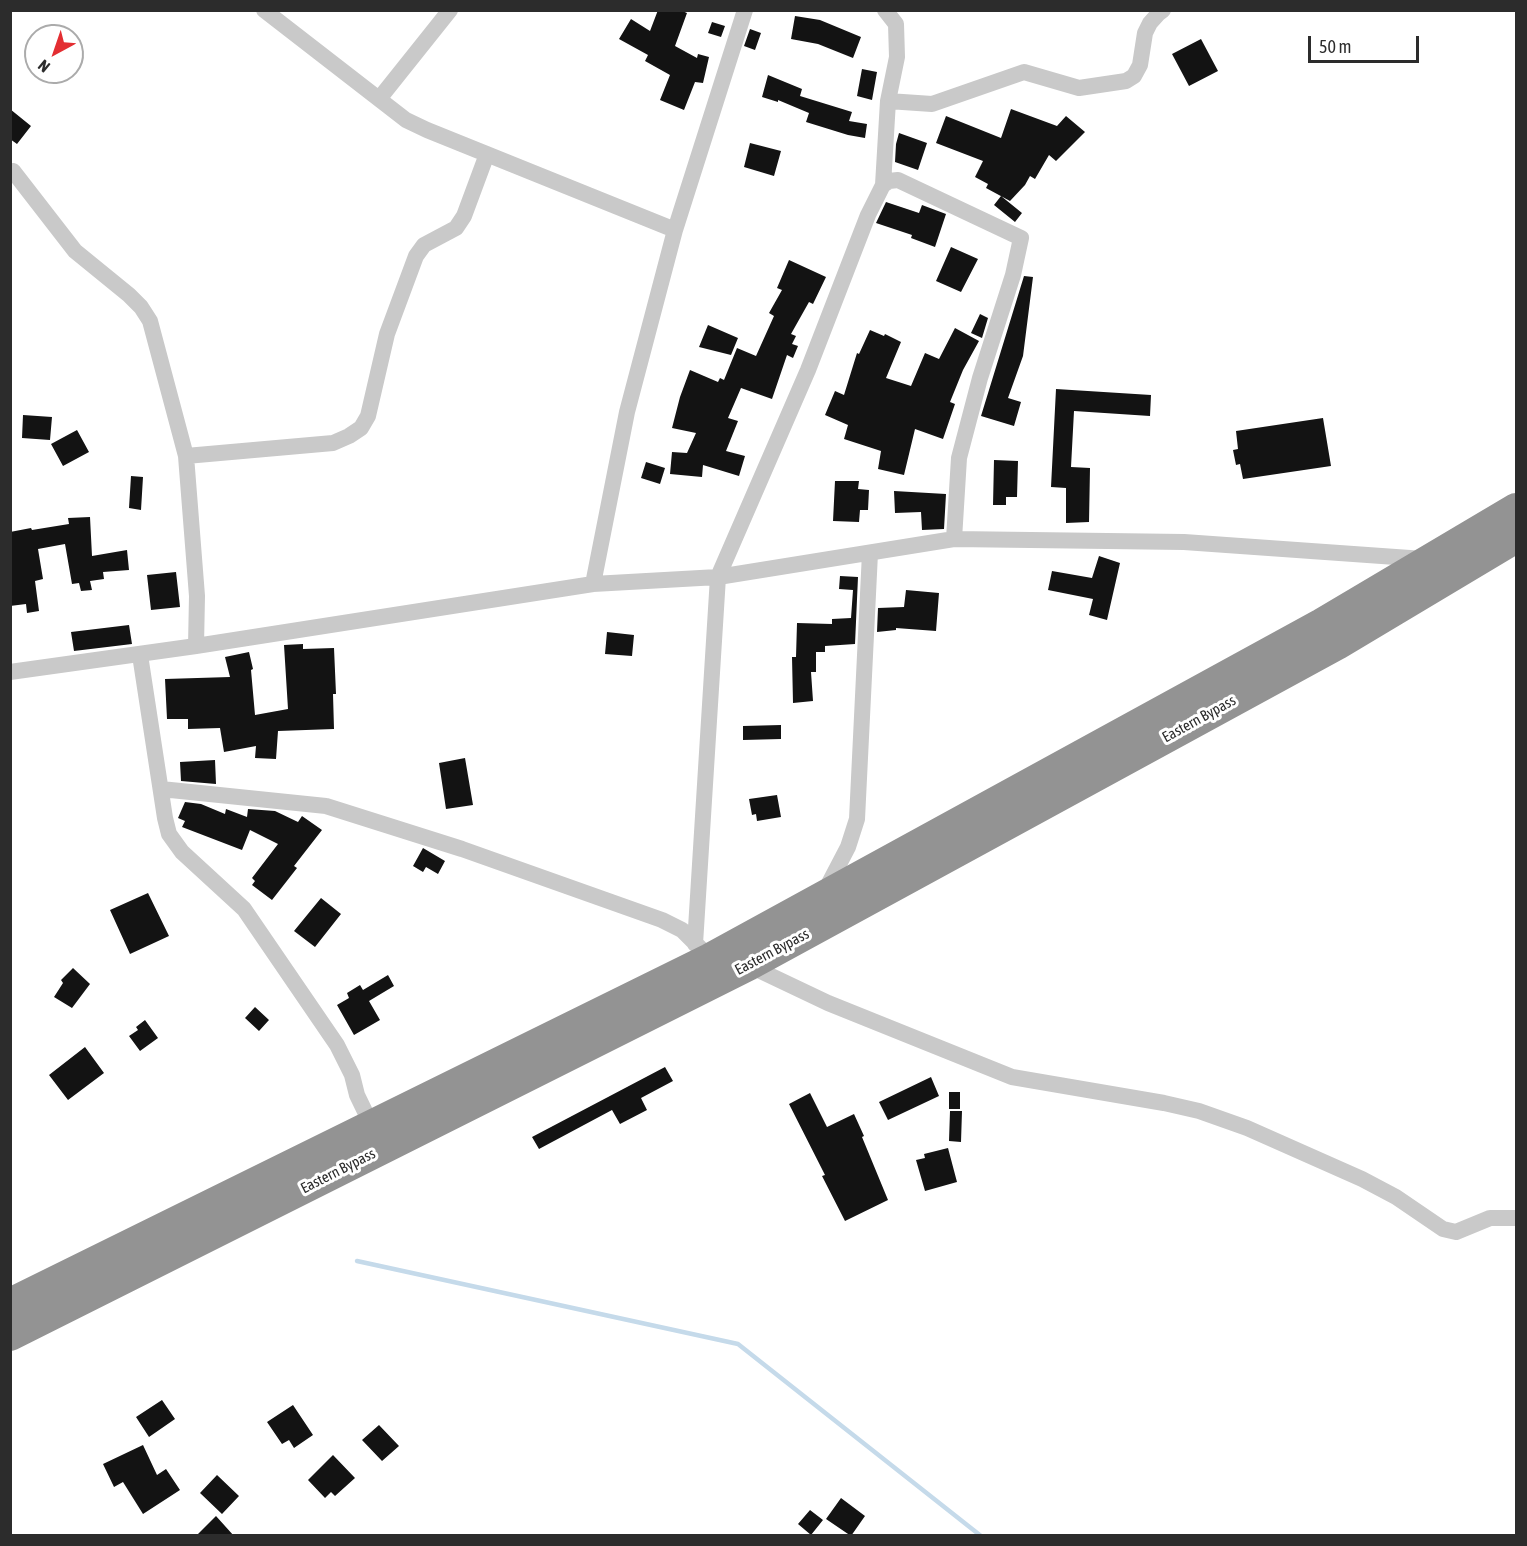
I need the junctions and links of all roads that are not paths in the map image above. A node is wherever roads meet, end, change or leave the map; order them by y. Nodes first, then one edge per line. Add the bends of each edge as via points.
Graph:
1 (264, 10) edge
2 (450, 10) edge
3 (745, 10) edge
4 (885, 10) edge
5 (1163, 10) edge
6 (379, 99) junction
7 (888, 101) junction
8 (487, 154) junction
9 (13, 171) dead end
10 (883, 185) junction
11 (675, 230) junction
12 (186, 456) junction
13 (1516, 509) edge
14 (1516, 537) edge
15 (954, 539) junction
16 (870, 553) junction
17 (1432, 560) junction
18 (718, 577) junction
19 (593, 584) junction
20 (196, 646) junction
21 (140, 655) junction
22 (10, 672) edge
23 (160, 789) junction
24 (823, 895) junction
25 (703, 951) junction
26 (748, 965) junction
27 (371, 1124) junction
28 (1516, 1218) edge
29 (10, 1304) edge
30 (10, 1335) edge

1 - 6 street
2 - 6 street
3 - 11 street
4 - 7 street via 896,24 897,57
5 - 7 street via 1150,23 1140,65 1126,81 1078,88 1024,72 932,104
6 - 8 street via 416,125
7 - 10 street
8 - 11 street
8 - 12 street via 456,228 424,245 417,256 387,334 368,416 361,428 333,443
9 - 12 street via 75,251 129,295 150,321
10 - 15 street via 898,180 1021,238 958,458
10 - 18 street
11 - 19 street via 627,412
12 - 20 street via 197,596
13 - 17 highway, Eastern Bypass
14 - 26 highway, Eastern Bypass via 1337,644
15 - 16 street
15 - 17 street via 1184,542
16 - 18 street
16 - 24 street via 857,819 848,847
17 - 24 highway, Eastern Bypass via 1322,624
18 - 19 street
18 - 25 street
19 - 20 street
20 - 21 street
21 - 22 street
21 - 23 street
23 - 25 street via 326,806 662,920 682,930
23 - 27 street via 170,834 182,852 244,909 337,1045
24 - 25 highway, Eastern Bypass
25 - 27 highway, Eastern Bypass
26 - 28 street via 828,1003 1012,1077 1164,1103 1247,1128 1362,1179 1443,1229 1456,1232 1490,1218
26 - 30 highway, Eastern Bypass
27 - 29 highway, Eastern Bypass

